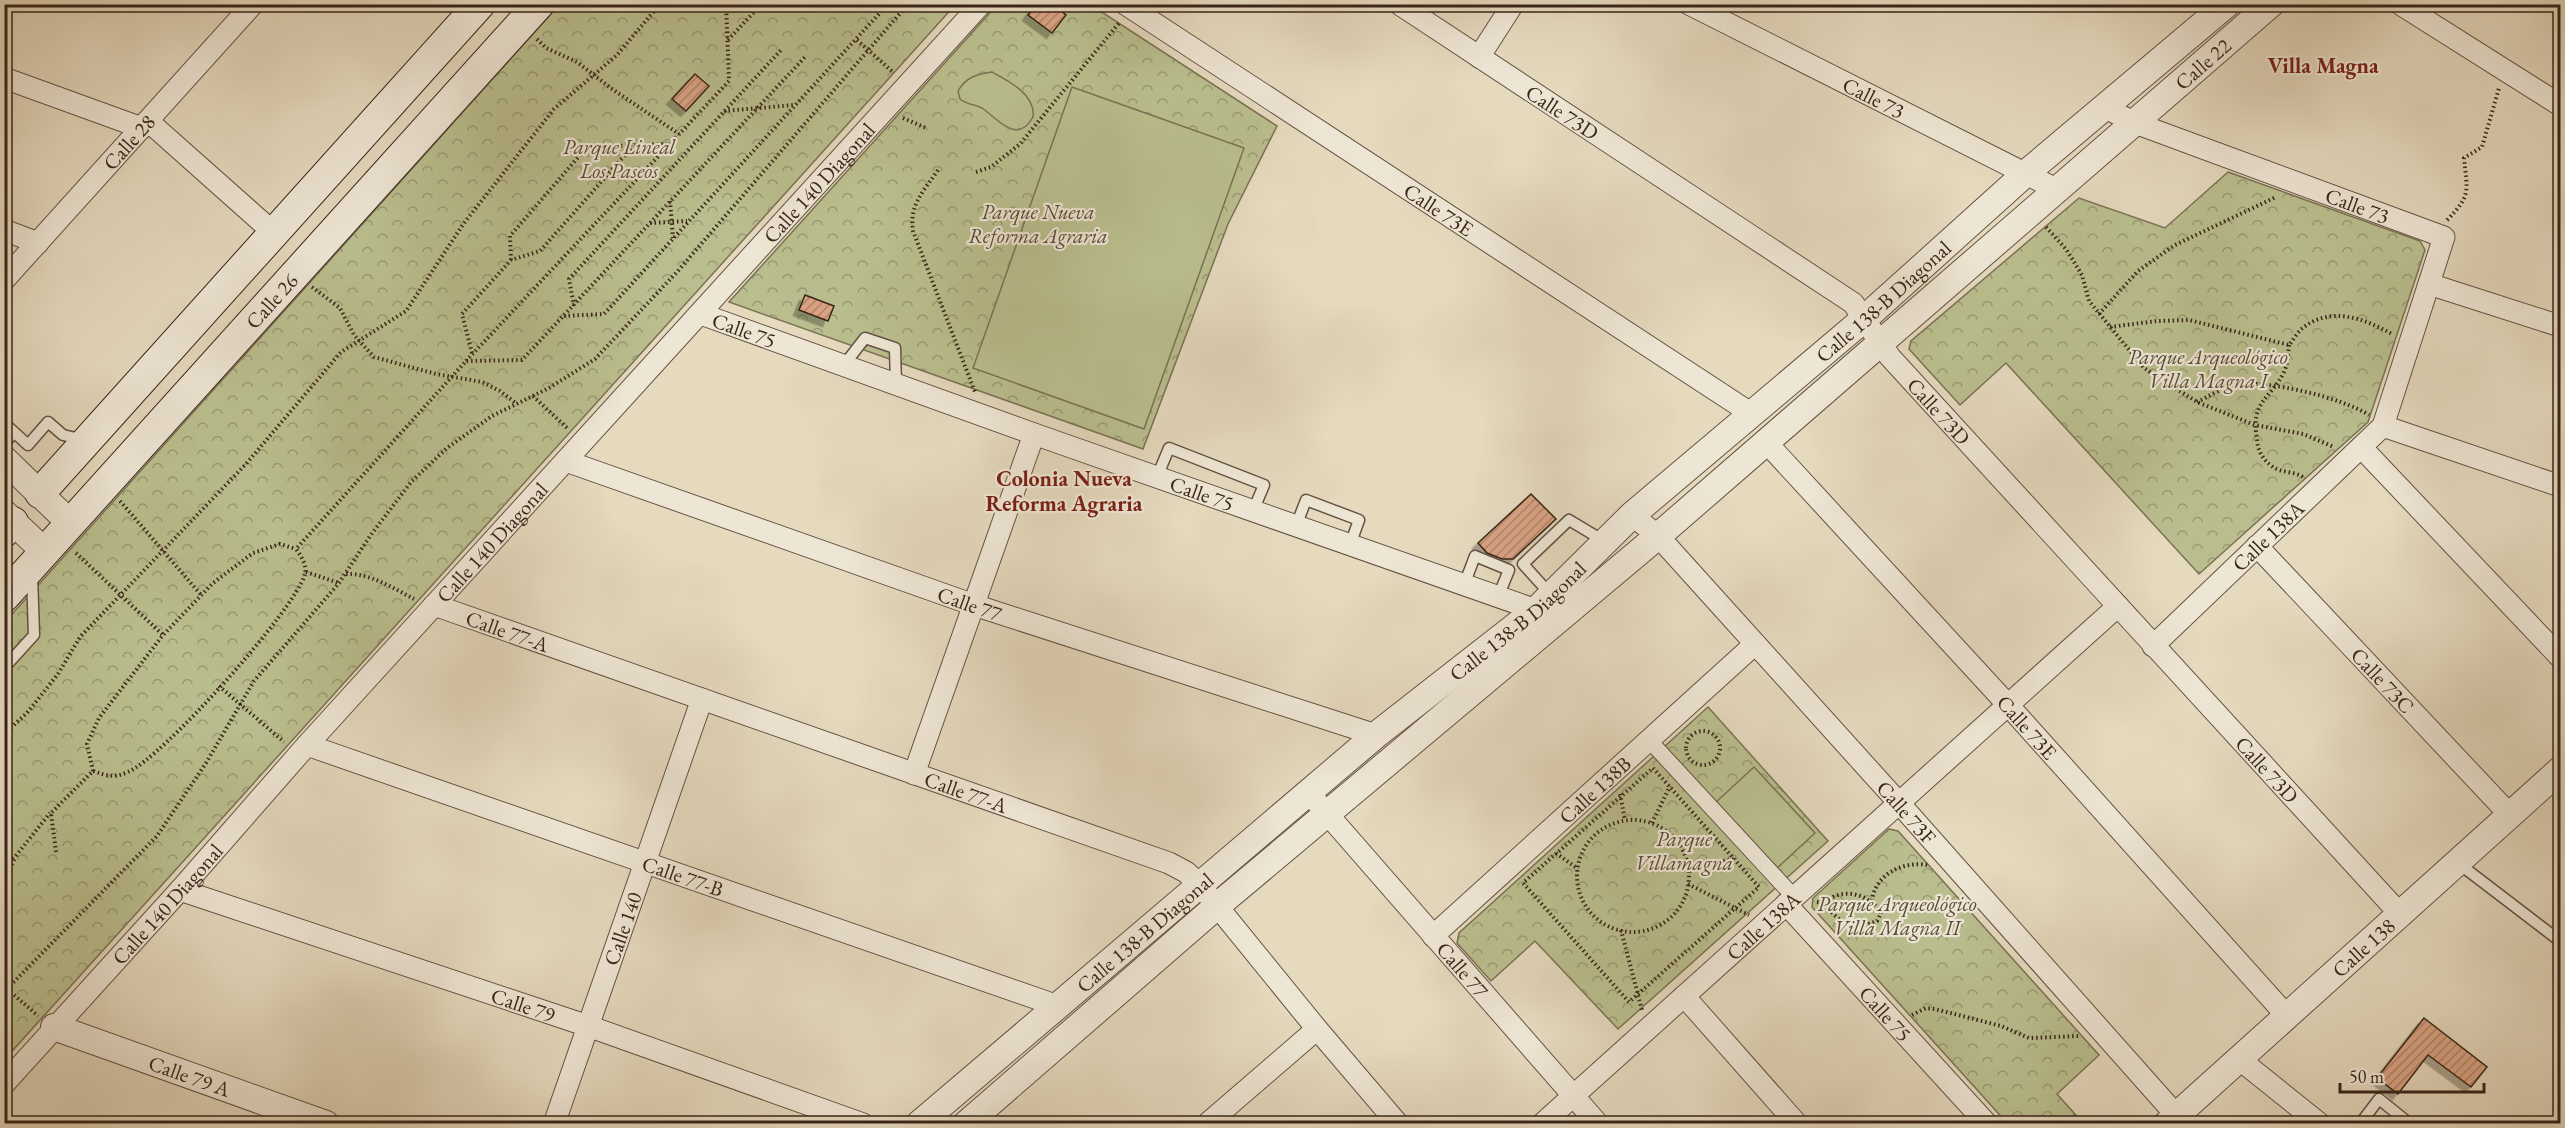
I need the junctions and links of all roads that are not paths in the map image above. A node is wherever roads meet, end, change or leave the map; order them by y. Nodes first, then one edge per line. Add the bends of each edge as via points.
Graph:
1 (480, 4) edge
2 (981, 4) edge
3 (1399, 4) edge
4 (1513, 4) edge
5 (1689, 4) edge
6 (2227, 4) edge
7 (2271, 4) edge
8 (2400, 4) edge
9 (244, 6) edge
10 (1123, 13) edge
11 (541, 17) edge
12 (1479, 57) junction
13 (4, 78) edge
14 (2560, 105) edge
15 (2104, 107) junction
16 (2135, 123) junction
17 (145, 125) junction
18 (2025, 174) junction
19 (2058, 190) junction
20 (4, 230) edge
21 (274, 233) junction
22 (38, 243) junction
23 (4, 280) edge
24 (2429, 284) junction
25 (701, 314) junction
26 (1864, 319) junction
27 (2560, 326) edge
28 (1881, 344) junction
29 (844, 365) junction
30 (896, 384) junction
31 (1752, 414) junction
32 (4, 423) edge
33 (2379, 423) junction
34 (15, 432) junction
35 (1034, 434) junction
36 (87, 441) junction
37 (1765, 441) junction
38 (4, 444) edge
39 (2352, 449) junction
40 (4, 459) edge
41 (566, 461) junction
42 (1157, 477) junction
43 (2560, 486) edge
44 (40, 493) junction
45 (1253, 511) junction
46 (1632, 515) junction
47 (7, 523) edge
48 (1658, 536) junction
49 (1605, 542) junction
50 (2257, 546) junction
51 (55, 548) junction
52 (1464, 585) junction
53 (4, 597) edge
54 (1498, 597) junction
55 (425, 602) junction
56 (1544, 603) junction
57 (974, 605) junction
58 (2118, 606) junction
59 (1755, 644) junction
60 (2153, 646) junction
61 (2560, 657) edge
62 (4, 668) edge
63 (702, 699) junction
64 (2008, 705) junction
65 (1376, 735) junction
66 (1649, 740) junction
67 (307, 744) junction
68 (2560, 770) edge
69 (914, 774) junction
70 (1309, 793) junction
71 (1899, 803) junction
72 (1327, 815) junction
73 (2510, 815) junction
74 (645, 862) junction
75 (2458, 862) junction
76 (1200, 885) junction
77 (180, 890) junction
78 (1797, 901) junction
79 (1217, 906) junction
80 (2400, 914) junction
81 (1433, 936) junction
82 (2560, 941) edge
83 (1684, 996) junction
84 (1058, 1006) junction
85 (2287, 1016) junction
86 (588, 1026) junction
87 (54, 1027) junction
88 (1317, 1029) junction
89 (2239, 1059) junction
90 (4, 1084) edge
91 (1573, 1095) junction
92 (2172, 1119) edge
93 (326, 1124) edge
94 (554, 1124) edge
95 (863, 1124) edge
96 (919, 1124) edge
97 (966, 1124) edge
98 (1207, 1124) edge
99 (1398, 1124) edge
100 (1542, 1124) edge
101 (1598, 1124) edge
102 (1797, 1124) edge
103 (1987, 1124) edge
104 (2320, 1124) edge
105 (2360, 1124) edge
106 (2410, 1124) edge

1 - 21 main road, Calle 26
2 - 25 street, Calle 140 Diagonal
3 - 12 street, Calle 73D
4 - 12 street
5 - 18 street, Calle 73
6 - 15 street, Calle 22
7 - 16 street, Calle 22
8 - 14 street
9 - 17 street, Calle 28
10 - 31 street, Calle 73E
11 - 51 main road, Calle 26
12 - 26 street, Calle 73D via 1853,303
13 - 17 street
15 - 16 street, Calle 73
15 - 18 street, Calle 138-B Diagonal
16 - 19 street, Calle 138-B Diagonal
16 - 24 street, Calle 73 via 2439,235
17 - 21 street
17 - 22 street, Calle 28
18 - 19 street, Calle 73
18 - 26 street, Calle 138-B Diagonal
19 - 28 street, Calle 138-B Diagonal
20 - 22 street
21 - 36 main road, Calle 26
22 - 23 street, Calle 28
24 - 27 street
24 - 33 street
25 - 29 street, Calle 75
25 - 41 street, Calle 140 Diagonal
26 - 28 street, Calle 73D
26 - 31 street, Calle 138-B Diagonal
28 - 37 street, Calle 138-B Diagonal
28 - 58 street, Calle 73D
29 - 30 street, Calle 75
29 - 30 lane via 865,338 895,348
30 - 35 street, Calle 75
31 - 46 street, Calle 138-B Diagonal
32 - 34 lane
33 - 39 street, Calle 138A
33 - 43 street
34 - 36 lane via 28,444 48,422 63,435
34 - 38 lane
35 - 42 street, Calle 75
35 - 57 street
36 - 44 main road, Calle 26
37 - 48 street, Calle 138-B Diagonal
37 - 64 street, Calle 73E
39 - 50 street, Calle 138A
39 - 61 street
40 - 44 street
41 - 55 street, Calle 140 Diagonal
41 - 57 street, Calle 77
42 - 45 street, Calle 75
42 - 45 lane via 1168,448 1264,485
44 - 47 street, Calle 26
44 - 51 street
45 - 52 street, Calle 75
46 - 48 street, Calle 73F
46 - 49 street, Calle 138-B Diagonal
47 - 51 street
48 - 59 street, Calle 73F
48 - 72 street, Calle 138-B Diagonal
49 - 56 street, Calle 138-B Diagonal
49 - 56 lane via 1569,520 1523,564
50 - 60 street, Calle 138A
50 - 73 street, Calle 73C
51 - 53 main road, Calle 26
51 - 62 lane via 34,635
52 - 54 street, Calle 75
52 - 54 lane via 1475,556 1509,570
54 - 56 street, Calle 75
55 - 63 street, Calle 77-A
55 - 67 street, Calle 140 Diagonal
56 - 65 street, Calle 138-B Diagonal
57 - 65 street, Calle 77
57 - 69 street
58 - 60 street, Calle 73D
58 - 64 street, Calle 138A
59 - 66 street, Calle 138B
59 - 71 street, Calle 73F
60 - 80 street, Calle 73D
63 - 69 street, Calle 77-A
63 - 74 street, Calle 140
64 - 71 street, Calle 138A
64 - 85 street, Calle 73E
65 - 70 street, Calle 138-B Diagonal
66 - 78 street
66 - 81 street, Calle 138B
67 - 74 street, Calle 77-B
67 - 77 street, Calle 140 Diagonal
68 - 73 street, Calle 138
69 - 76 street, Calle 77-A via 1169,863
70 - 72 street, Calle 77
70 - 76 street, Calle 138-B Diagonal
71 - 78 street, Calle 138A
71 - 92 street, Calle 73F
72 - 79 street, Calle 138-B Diagonal
72 - 81 street, Calle 77
73 - 75 street, Calle 138
74 - 84 street, Calle 77-B
74 - 86 street, Calle 140
75 - 80 street, Calle 138
75 - 82 lane
76 - 79 street, Calle 77-A
76 - 84 street, Calle 138-B Diagonal
77 - 86 street, Calle 79
77 - 87 street, Calle 140 Diagonal
78 - 83 street, Calle 138A
78 - 103 street, Calle 75
79 - 88 street, Calle 77-A
79 - 97 street, Calle 138-B Diagonal
80 - 85 street, Calle 138
81 - 91 street, Calle 77
83 - 91 street, Calle 138A
83 - 102 street
84 - 96 street, Calle 138-B Diagonal
85 - 89 street, Calle 138
86 - 94 street, Calle 140
86 - 95 street, Calle 79
87 - 90 street, Calle 140 Diagonal
87 - 93 street, Calle 79 A
88 - 98 street
88 - 99 street, Calle 77-A
89 - 92 street, Calle 138
89 - 104 street
91 - 100 street, Calle 138A
91 - 101 street, Calle 77
105 - 106 lane via 2379,1099

